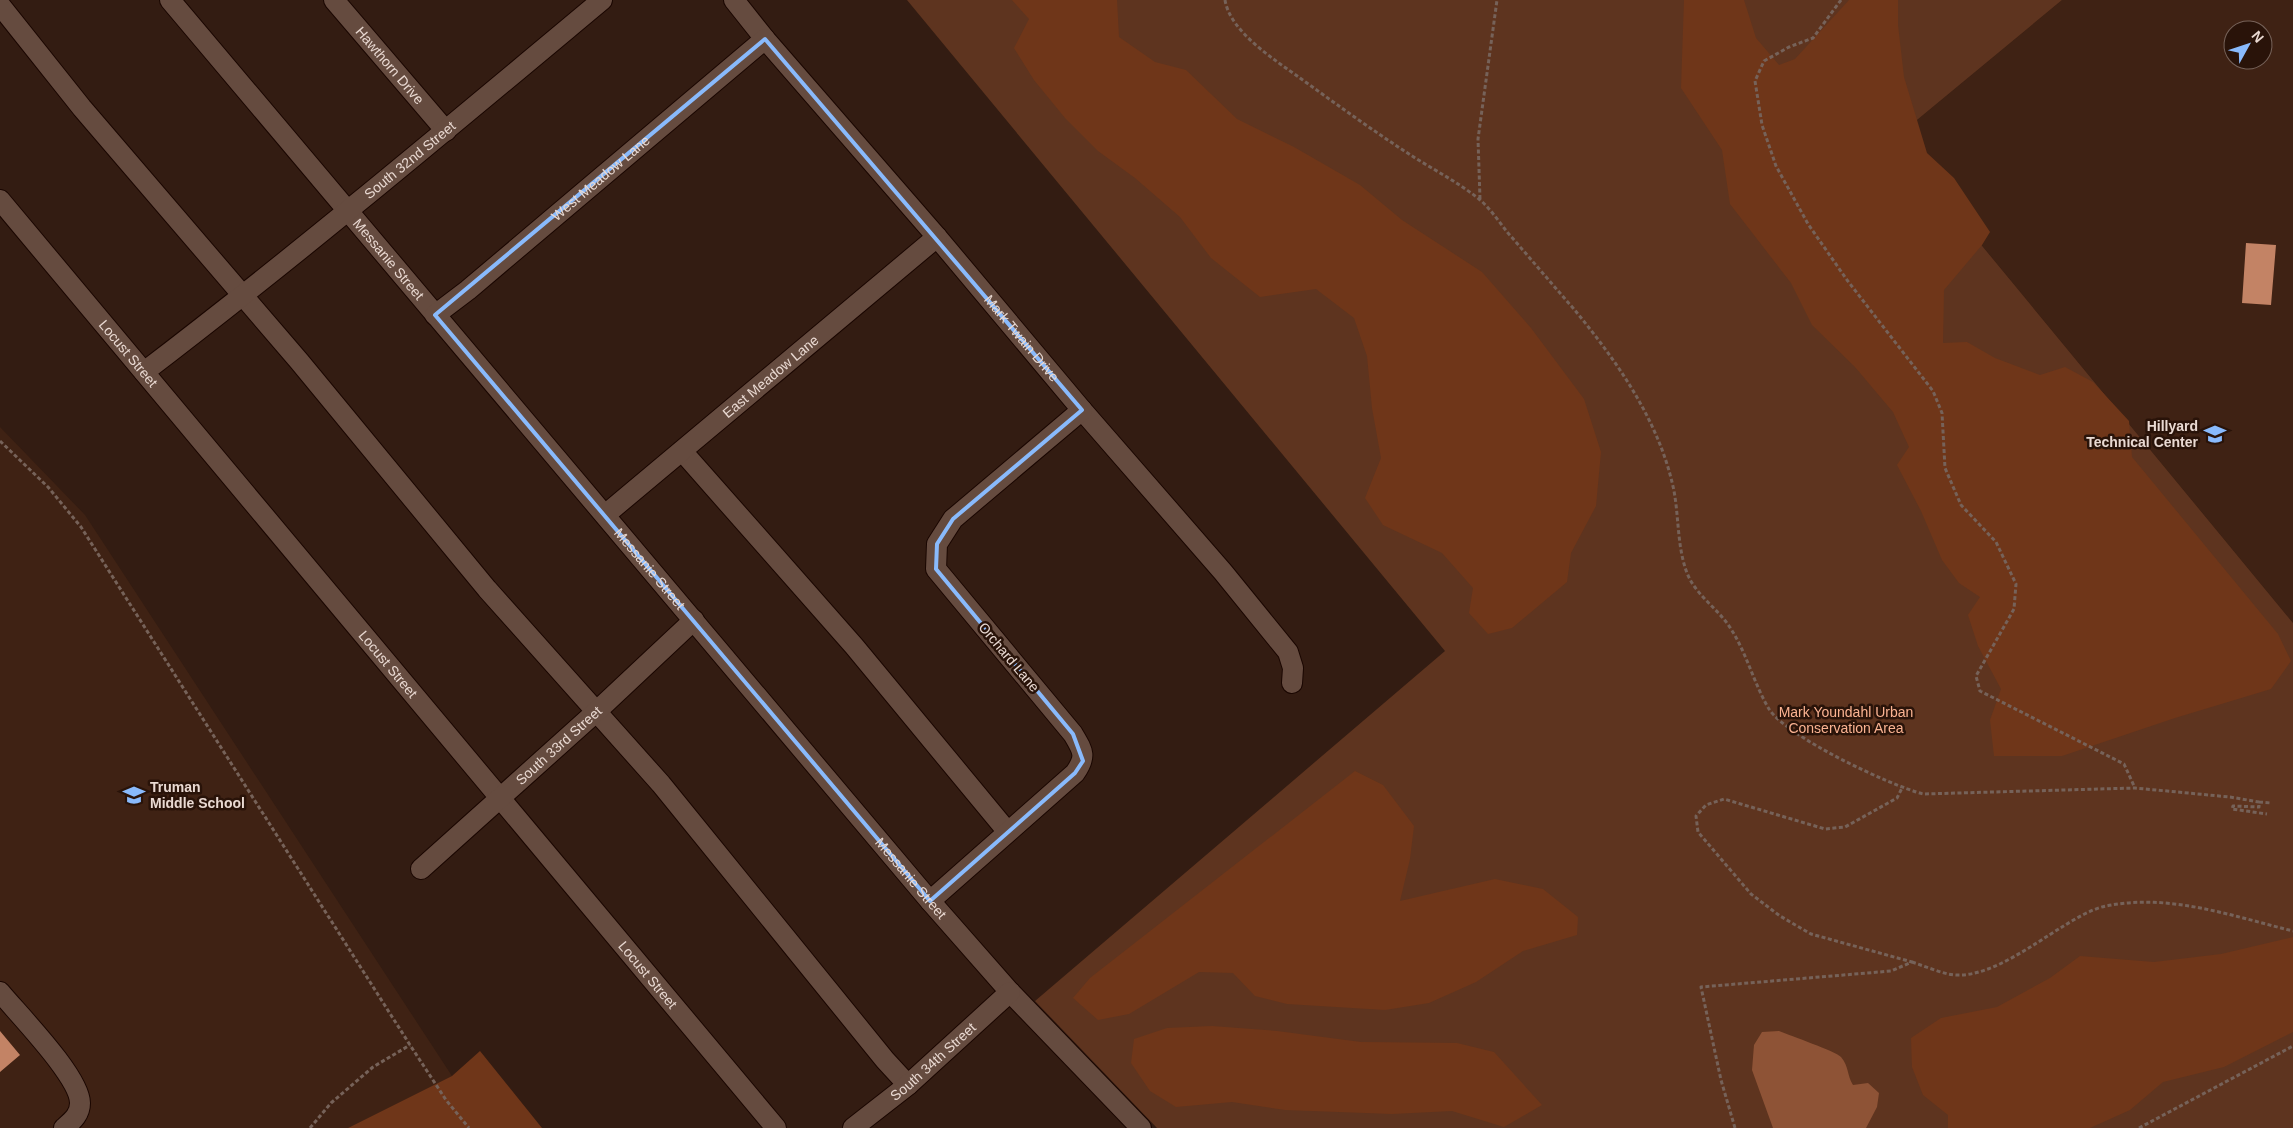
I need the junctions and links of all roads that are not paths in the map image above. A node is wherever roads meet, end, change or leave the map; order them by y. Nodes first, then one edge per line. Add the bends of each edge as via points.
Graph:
1 (170, 0) edge
2 (334, 0) edge
3 (602, 0) edge
4 (734, 0) edge
5 (0, 5) edge
6 (765, 39) junction
7 (446, 131) junction
8 (0, 200) edge
9 (346, 212) junction
10 (937, 237) junction
11 (242, 297) junction
12 (434, 315) junction
13 (144, 372) junction
14 (1082, 410) junction
15 (682, 451) junction
16 (605, 515) junction
17 (694, 620) junction
18 (1292, 683) dead end
19 (597, 711) junction
20 (500, 797) junction
21 (1007, 831) junction
22 (421, 870) dead end
23 (930, 901) junction
24 (0, 992) edge
25 (1010, 992) junction
26 (908, 1085) junction
27 (64, 1128) edge
28 (776, 1128) edge
29 (853, 1128) edge
30 (1141, 1128) edge

1 - 9 street, Messanie Street
2 - 7 street, Hawthorn Drive
3 - 7 street, South 32nd Street
4 - 6 street, Mark Twain Drive
5 - 11 street via 82,108
6 - 10 street, Mark Twain Drive
6 - 12 street, West Meadow Lane via 468,290
7 - 9 street, South 32nd Street
8 - 13 street, Locust Street
9 - 11 street, South 32nd Street
9 - 12 street, Messanie Street
10 - 14 street, Mark Twain Drive
10 - 15 street, East Meadow Lane
11 - 13 street, South 32nd Street
11 - 19 street via 299,360 487,589
12 - 16 street, Messanie Street
13 - 20 street, Locust Street
14 - 18 street, Mark Twain Drive via 1288,652 1294,668
14 - 21 street, Orchard Lane via 953,519 937,544 936,569 1082,749 1083,761 1075,773
15 - 16 street, East Meadow Lane
15 - 21 street via 854,646
16 - 17 street, Messanie Street
17 - 19 street, South 33rd Street
17 - 23 street, Messanie Street
19 - 20 street, South 33rd Street
19 - 26 street via 661,784 884,1060
20 - 22 street, South 33rd Street
20 - 28 street, Locust Street
21 - 23 street, Orchard Lane
23 - 25 street, Messanie Street
24 - 27 street via 68,1073 78,1090 80,1105 76,1118
25 - 26 street, South 34th Street
25 - 30 street, Messanie Street
26 - 29 street, South 34th Street

